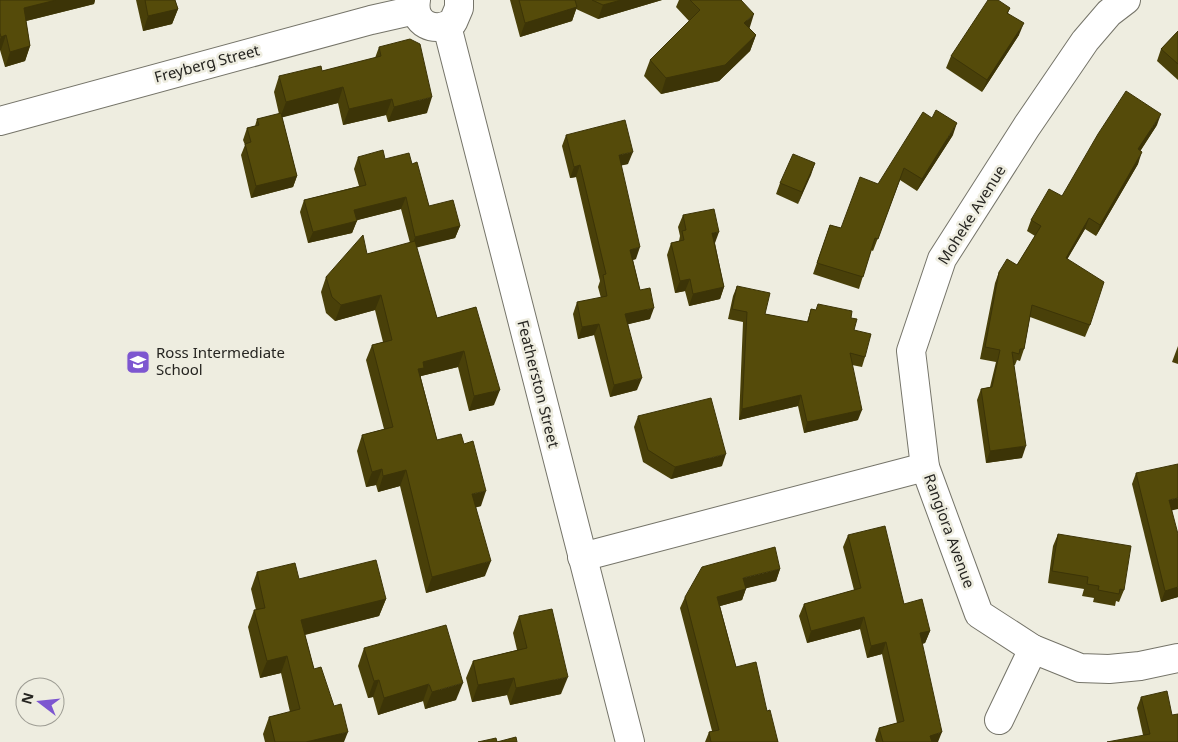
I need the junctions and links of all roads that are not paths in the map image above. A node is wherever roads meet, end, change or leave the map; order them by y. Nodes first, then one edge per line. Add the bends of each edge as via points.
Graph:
1 (459, 0) edge
2 (1126, 0) edge
3 (416, 5) edge
4 (447, 26) junction
5 (0, 121) edge
6 (925, 466) junction
7 (582, 557) junction
8 (1033, 649) junction
9 (1178, 658) edge
10 (999, 720) dead end
11 (630, 742) edge

1 - 4 street via 457,15
2 - 6 street, Moheke Avenue via 1085,41 942,260 911,351
3 - 4 street via 424,24
3 - 5 street, Freyberg Street
4 - 7 street, Featherston Street
6 - 7 street, Rangiora Avenue
6 - 8 street, Rangiora Avenue via 979,614
7 - 11 street, Featherston Street
8 - 9 street, Rangiora Avenue via 1080,668 1140,666
8 - 10 street

